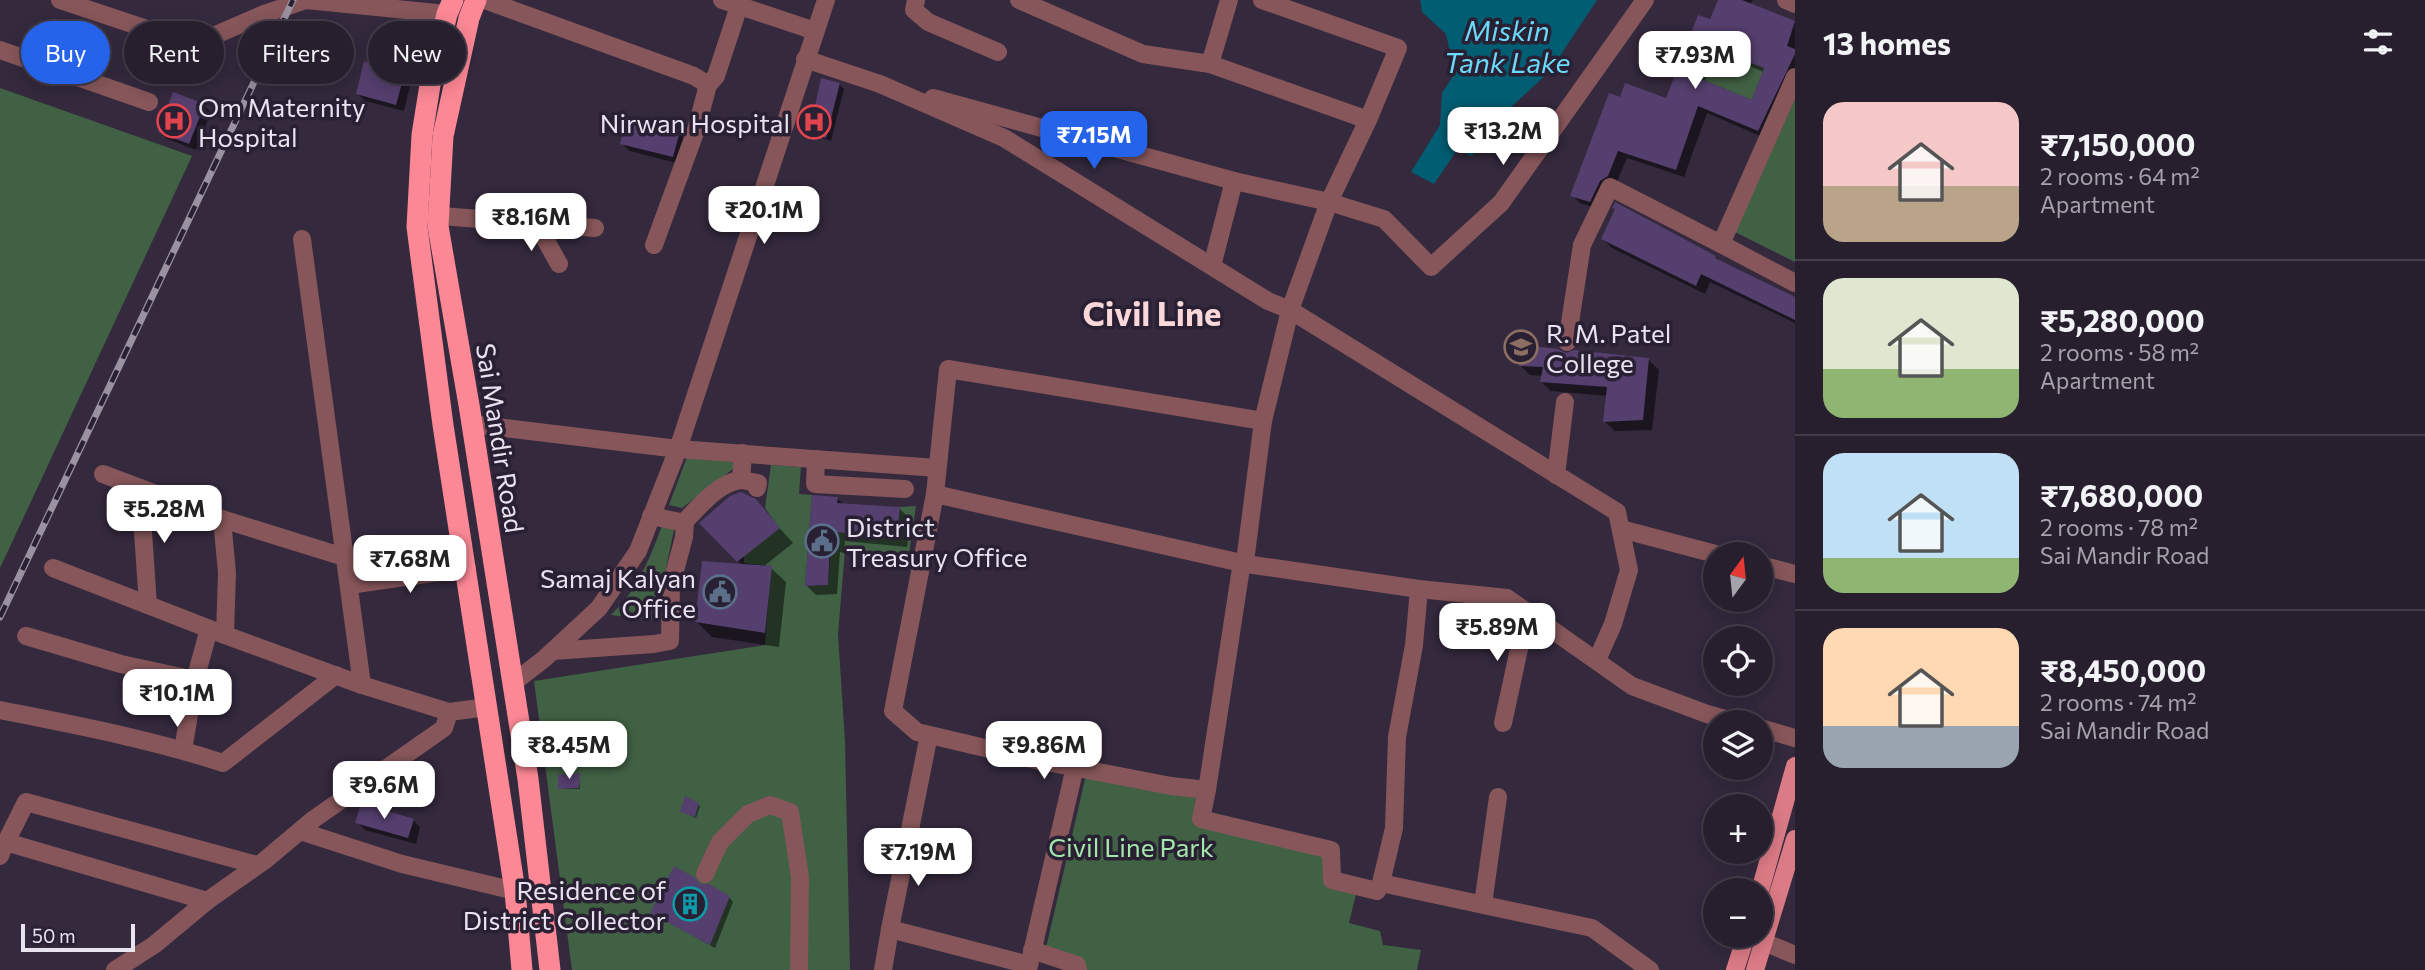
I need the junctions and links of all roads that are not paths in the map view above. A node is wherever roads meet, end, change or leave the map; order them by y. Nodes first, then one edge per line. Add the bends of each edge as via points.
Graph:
1 (60, 0) edge
2 (252, 0) edge
3 (476, 0) edge
4 (485, 0) edge
5 (826, 0) edge
6 (916, 0) edge
7 (1019, 0) edge
8 (1229, 0) edge
9 (1261, 0) edge
10 (1645, 0) edge
11 (1786, 0) edge
12 (734, 2) edge
13 (379, 3) edge
14 (1795, 4) edge
15 (450, 7) edge
16 (244, 21) edge
17 (247, 21) edge
18 (238, 25) edge
19 (816, 31) junction
20 (0, 50) edge
21 (998, 52) dead end
22 (805, 59) junction
23 (1210, 64) junction
24 (1795, 77) edge
25 (880, 84) junction
26 (708, 85) junction
27 (149, 102) dead end
28 (1368, 120) junction
29 (1234, 180) junction
30 (1329, 202) junction
31 (417, 215) junction
32 (439, 216) junction
33 (536, 223) junction
34 (595, 228) dead end
35 (303, 239) dead end
36 (1721, 244) junction
37 (654, 245) dead end
38 (559, 264) dead end
39 (1212, 266) junction
40 (1795, 283) edge
41 (1290, 310) junction
42 (1567, 342) dead end
43 (1565, 402) dead end
44 (1263, 421) junction
45 (472, 424) junction
46 (678, 449) junction
47 (743, 453) junction
48 (816, 459) junction
49 (937, 468) junction
50 (103, 474) dead end
51 (1556, 474) junction
52 (141, 488) junction
53 (905, 489) dead end
54 (935, 494) junction
55 (652, 516) junction
56 (222, 519) junction
57 (685, 523) junction
58 (1621, 529) junction
59 (1703, 551) edge
60 (344, 557) junction
61 (1243, 564) junction
62 (53, 568) dead end
63 (467, 568) junction
64 (1773, 568) edge
65 (1795, 574) edge
66 (349, 584) junction
67 (1419, 589) junction
68 (148, 605) junction
69 (1527, 612) junction
70 (217, 632) junction
71 (26, 636) dead end
72 (553, 651) junction
73 (1597, 660) junction
74 (336, 676) junction
75 (195, 680) junction
76 (513, 683) junction
77 (362, 685) junction
78 (485, 697) junction
79 (0, 710) edge
80 (449, 712) junction
81 (1703, 713) edge
82 (1503, 723) dead end
83 (1773, 732) edge
84 (929, 735) junction
85 (1795, 738) edge
86 (183, 750) junction
87 (1795, 766) edge
88 (1075, 767) junction
89 (1207, 790) junction
90 (1498, 797) dead end
91 (300, 831) junction
92 (1795, 839) edge
93 (3, 849) edge
94 (257, 865) junction
95 (705, 874) dead end
96 (1763, 878) edge
97 (1381, 883) junction
98 (515, 891) junction
99 (207, 901) junction
100 (1483, 904) junction
101 (1773, 913) edge
102 (890, 929) junction
103 (1773, 946) edge
104 (1742, 948) edge
105 (1762, 948) edge
106 (1795, 955) edge
107 (1030, 962) edge
108 (115, 970) edge
109 (522, 970) edge
110 (550, 970) edge
111 (799, 970) edge
112 (883, 970) edge
113 (1078, 970) edge
114 (1650, 970) edge
115 (1735, 970) edge
116 (1755, 970) edge

1 - 18 street via 153,31 204,40
2 - 16 street
3 - 32 highway, Sai Mandir Road via 443,136
4 - 26 street
5 - 19 street
6 - 21 street via 914,10 928,22
7 - 23 street via 1143,54
8 - 23 street
9 - 28 street via 1398,48
10 - 30 street via 1501,203 1431,267 1384,219
11 - 14 street
12 - 19 street
12 - 26 street via 716,76
13 - 15 street
13 - 17 street via 306,1
15 - 31 highway, Sai Mandir Road via 422,135
19 - 22 street
20 - 27 street
22 - 25 street
22 - 46 street
23 - 28 street
24 - 36 street
25 - 29 street
25 - 39 street via 1004,138
26 - 37 street
28 - 30 street
29 - 30 street
29 - 39 street
30 - 41 street
31 - 32 street
31 - 63 highway, Sai Mandir Road via 443,425
32 - 33 street
32 - 45 highway, Sai Mandir Road
33 - 34 street
33 - 38 street
35 - 60 street
36 - 40 street
36 - 42 street via 1610,187 1582,246
39 - 41 street
41 - 44 street
41 - 51 street
43 - 51 street
44 - 49 street via 948,369
44 - 61 street
45 - 46 street
45 - 76 highway, Sai Mandir Road
46 - 47 street
46 - 55 street
47 - 48 street
47 - 57 street via 749,484 732,481
48 - 49 street
48 - 53 street via 815,484
49 - 54 street
50 - 52 street
51 - 58 street via 1617,512
52 - 56 street
52 - 68 street
54 - 61 street
54 - 84 street via 893,711 917,732
55 - 57 street
55 - 72 street via 638,551 599,608
56 - 60 street
56 - 70 street via 227,573
57 - 72 street via 671,586 670,640
58 - 59 street
58 - 73 street via 1629,570 1614,624
60 - 66 street
61 - 67 street
61 - 89 street
62 - 68 street
63 - 66 street
63 - 78 highway, Sai Mandir Road
64 - 65 street
66 - 77 street
67 - 69 street via 1507,598
67 - 97 street via 1397,737 1394,828
68 - 70 street
69 - 73 street
69 - 82 street
70 - 74 street
70 - 75 street
71 - 75 street
72 - 76 street
73 - 81 street via 1632,686
74 - 77 street
74 - 86 street via 223,763
75 - 86 street
76 - 78 highway
76 - 110 highway, Sai Mandir Road
77 - 80 street
78 - 80 street
78 - 98 highway, Sai Mandir Road
79 - 86 street
80 - 91 street via 444,728
83 - 85 street
84 - 88 street
84 - 102 street
87 - 96 main road
88 - 89 street
88 - 107 street
89 - 97 street via 1200,819 1331,850 1332,880 1377,891
90 - 100 street
91 - 94 street
91 - 98 street via 402,864
92 - 101 main road
93 - 94 street via 26,802
93 - 99 street
94 - 99 street
95 - 111 street via 720,842 748,814 770,805 790,812 800,877
97 - 100 street
98 - 109 highway, Sai Mandir Road
99 - 108 street
100 - 114 street via 1592,928
102 - 107 street
102 - 112 street
103 - 106 street
104 - 115 main road
105 - 116 main road
107 - 113 street via 1076,965

